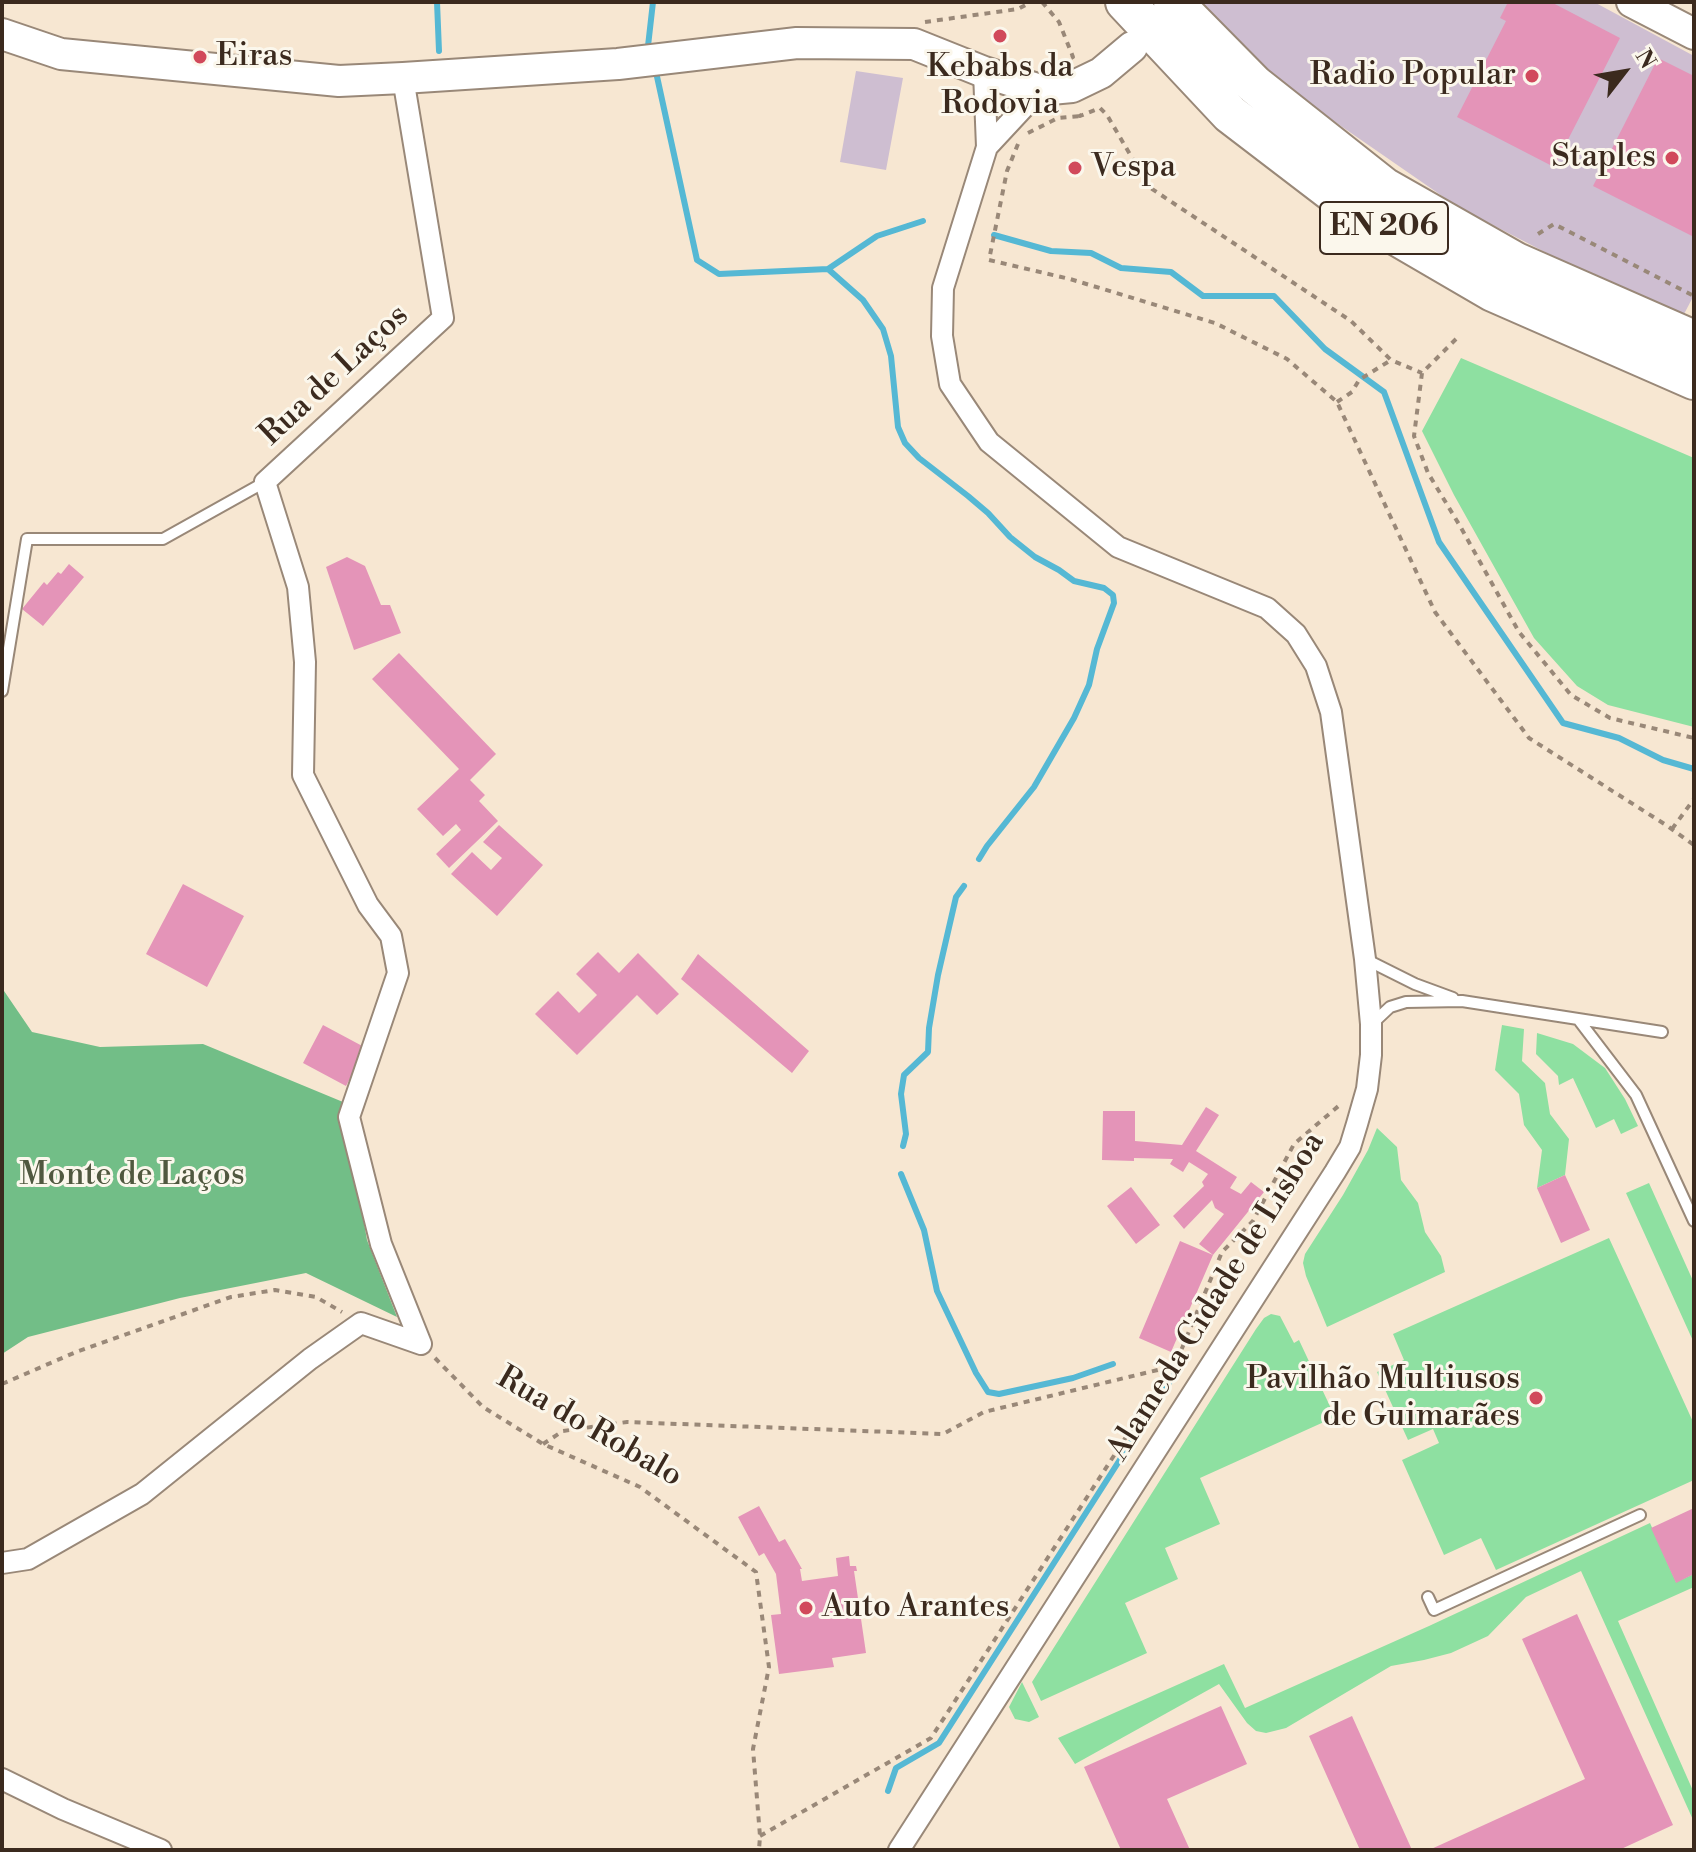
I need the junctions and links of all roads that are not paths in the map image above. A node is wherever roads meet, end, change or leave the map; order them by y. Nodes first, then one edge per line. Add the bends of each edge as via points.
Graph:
1 (1125, 2) edge
2 (1173, 2) edge
3 (1632, 2) edge
4 (2, 34) edge
5 (1694, 34) edge
6 (1132, 47) dead end
7 (984, 72) junction
8 (403, 78) junction
9 (1040, 90) junction
10 (987, 147) junction
11 (1694, 340) edge
12 (1694, 380) edge
13 (265, 482) junction
14 (2, 691) edge
15 (1365, 959) junction
16 (1462, 1001) junction
17 (1578, 1019) junction
18 (1371, 1024) junction
19 (1662, 1032) dead end
20 (1694, 1221) edge
21 (1640, 1515) dead end
22 (2, 1563) edge
23 (1428, 1597) dead end
24 (2, 1779) edge
25 (161, 1850) edge
26 (899, 1850) edge

1 - 12 highway, EN 206 via 1230,114 1366,218 1493,292
2 - 11 highway, EN 206 via 1255,85 1384,187 1516,262
3 - 5 street
4 - 8 street via 61,54 339,81
6 - 9 street via 1101,73 1072,87
7 - 8 street via 914,44 797,43 618,64
7 - 9 street
7 - 10 street, Alameda Cidade de Lisboa
8 - 13 street, Rua de Laços via 443,318
9 - 10 street, Alameda Cidade de Lisboa
10 - 15 street, Alameda Cidade de Lisboa via 943,288 942,336 950,384 989,442 1118,547 1267,608 1296,634 1316,666 1331,712
13 - 14 lane via 163,539 27,539
13 - 22 street, Rua de Laços via 298,587 305,662 303,775 368,905 391,936 398,973 349,1117 381,1244 421,1344 361,1323 142,1494 28,1559
15 - 16 lane
15 - 18 street, Alameda Cidade de Lisboa
16 - 17 lane
16 - 18 lane via 1406,1002 1390,1007
17 - 19 lane
17 - 20 lane via 1636,1095
18 - 26 street, Alameda Cidade de Lisboa via 1368,1081 1350,1147
21 - 23 lane via 1434,1610
24 - 25 street

